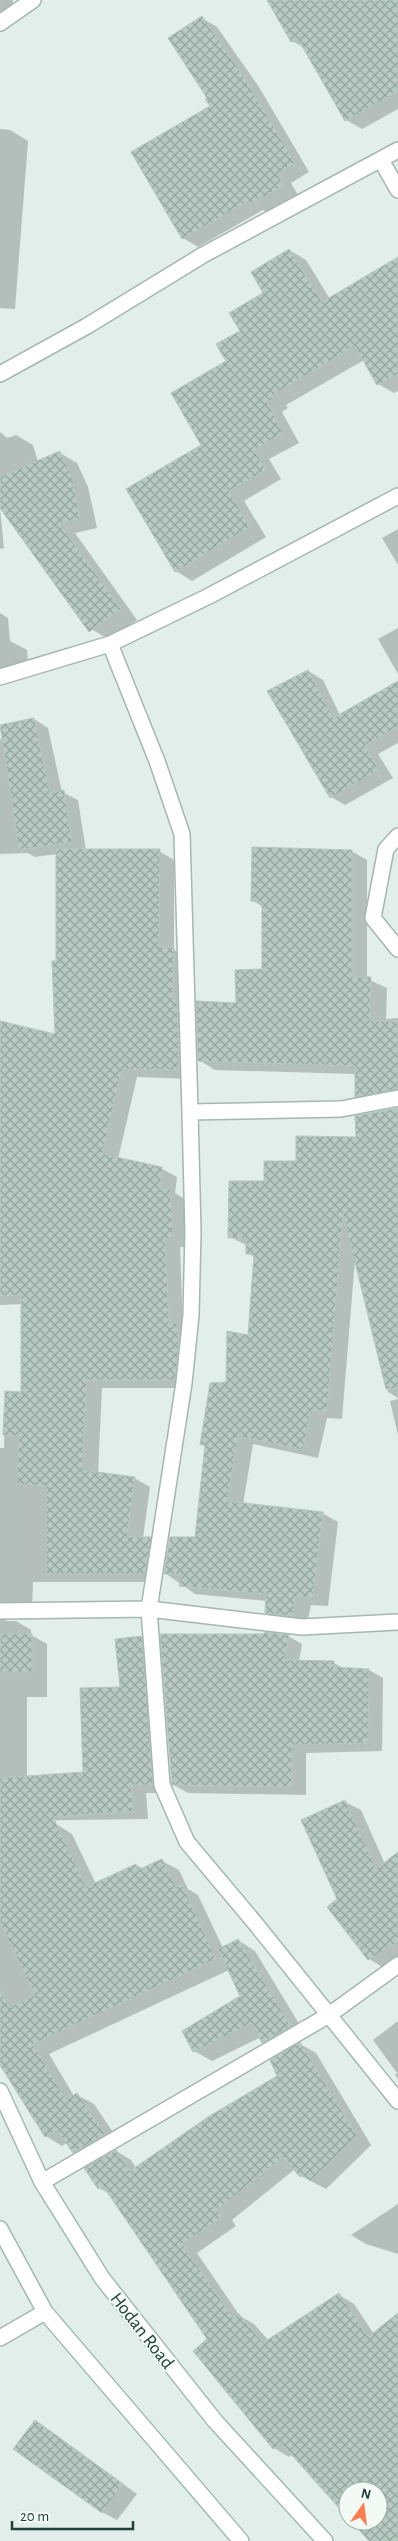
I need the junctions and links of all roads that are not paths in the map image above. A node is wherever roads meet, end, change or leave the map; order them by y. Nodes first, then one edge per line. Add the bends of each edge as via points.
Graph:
1 (33, 0) edge
2 (0, 23) edge
3 (398, 150) edge
4 (381, 160) junction
5 (398, 190) edge
6 (0, 374) edge
7 (398, 496) edge
8 (110, 644) junction
9 (0, 678) edge
10 (398, 836) edge
11 (398, 949) edge
12 (398, 1098) edge
13 (190, 1112) junction
14 (149, 1608) junction
15 (0, 1611) edge
16 (398, 1622) edge
17 (398, 1965) edge
18 (329, 2015) junction
19 (0, 2091) edge
20 (398, 2101) edge
21 (42, 2182) junction
22 (0, 2229) edge
23 (45, 2312) junction
24 (0, 2338) edge
25 (241, 2541) edge
26 (325, 2541) edge

1 - 2 street
3 - 4 street
4 - 5 street
4 - 6 street via 203,255 87,326
7 - 8 street via 209,596
8 - 9 street
8 - 13 street via 182,834
10 - 11 street via 386,849 373,918
12 - 13 street via 341,1109
13 - 14 street via 191,1315 184,1383
14 - 15 street
14 - 16 street via 302,1627
14 - 18 street via 162,1785 187,1842
17 - 18 street
18 - 20 street
18 - 21 street
19 - 21 street, Hodan Road
21 - 26 street, Hodan Road via 108,2286 215,2421
22 - 23 street
23 - 24 street
23 - 25 street

